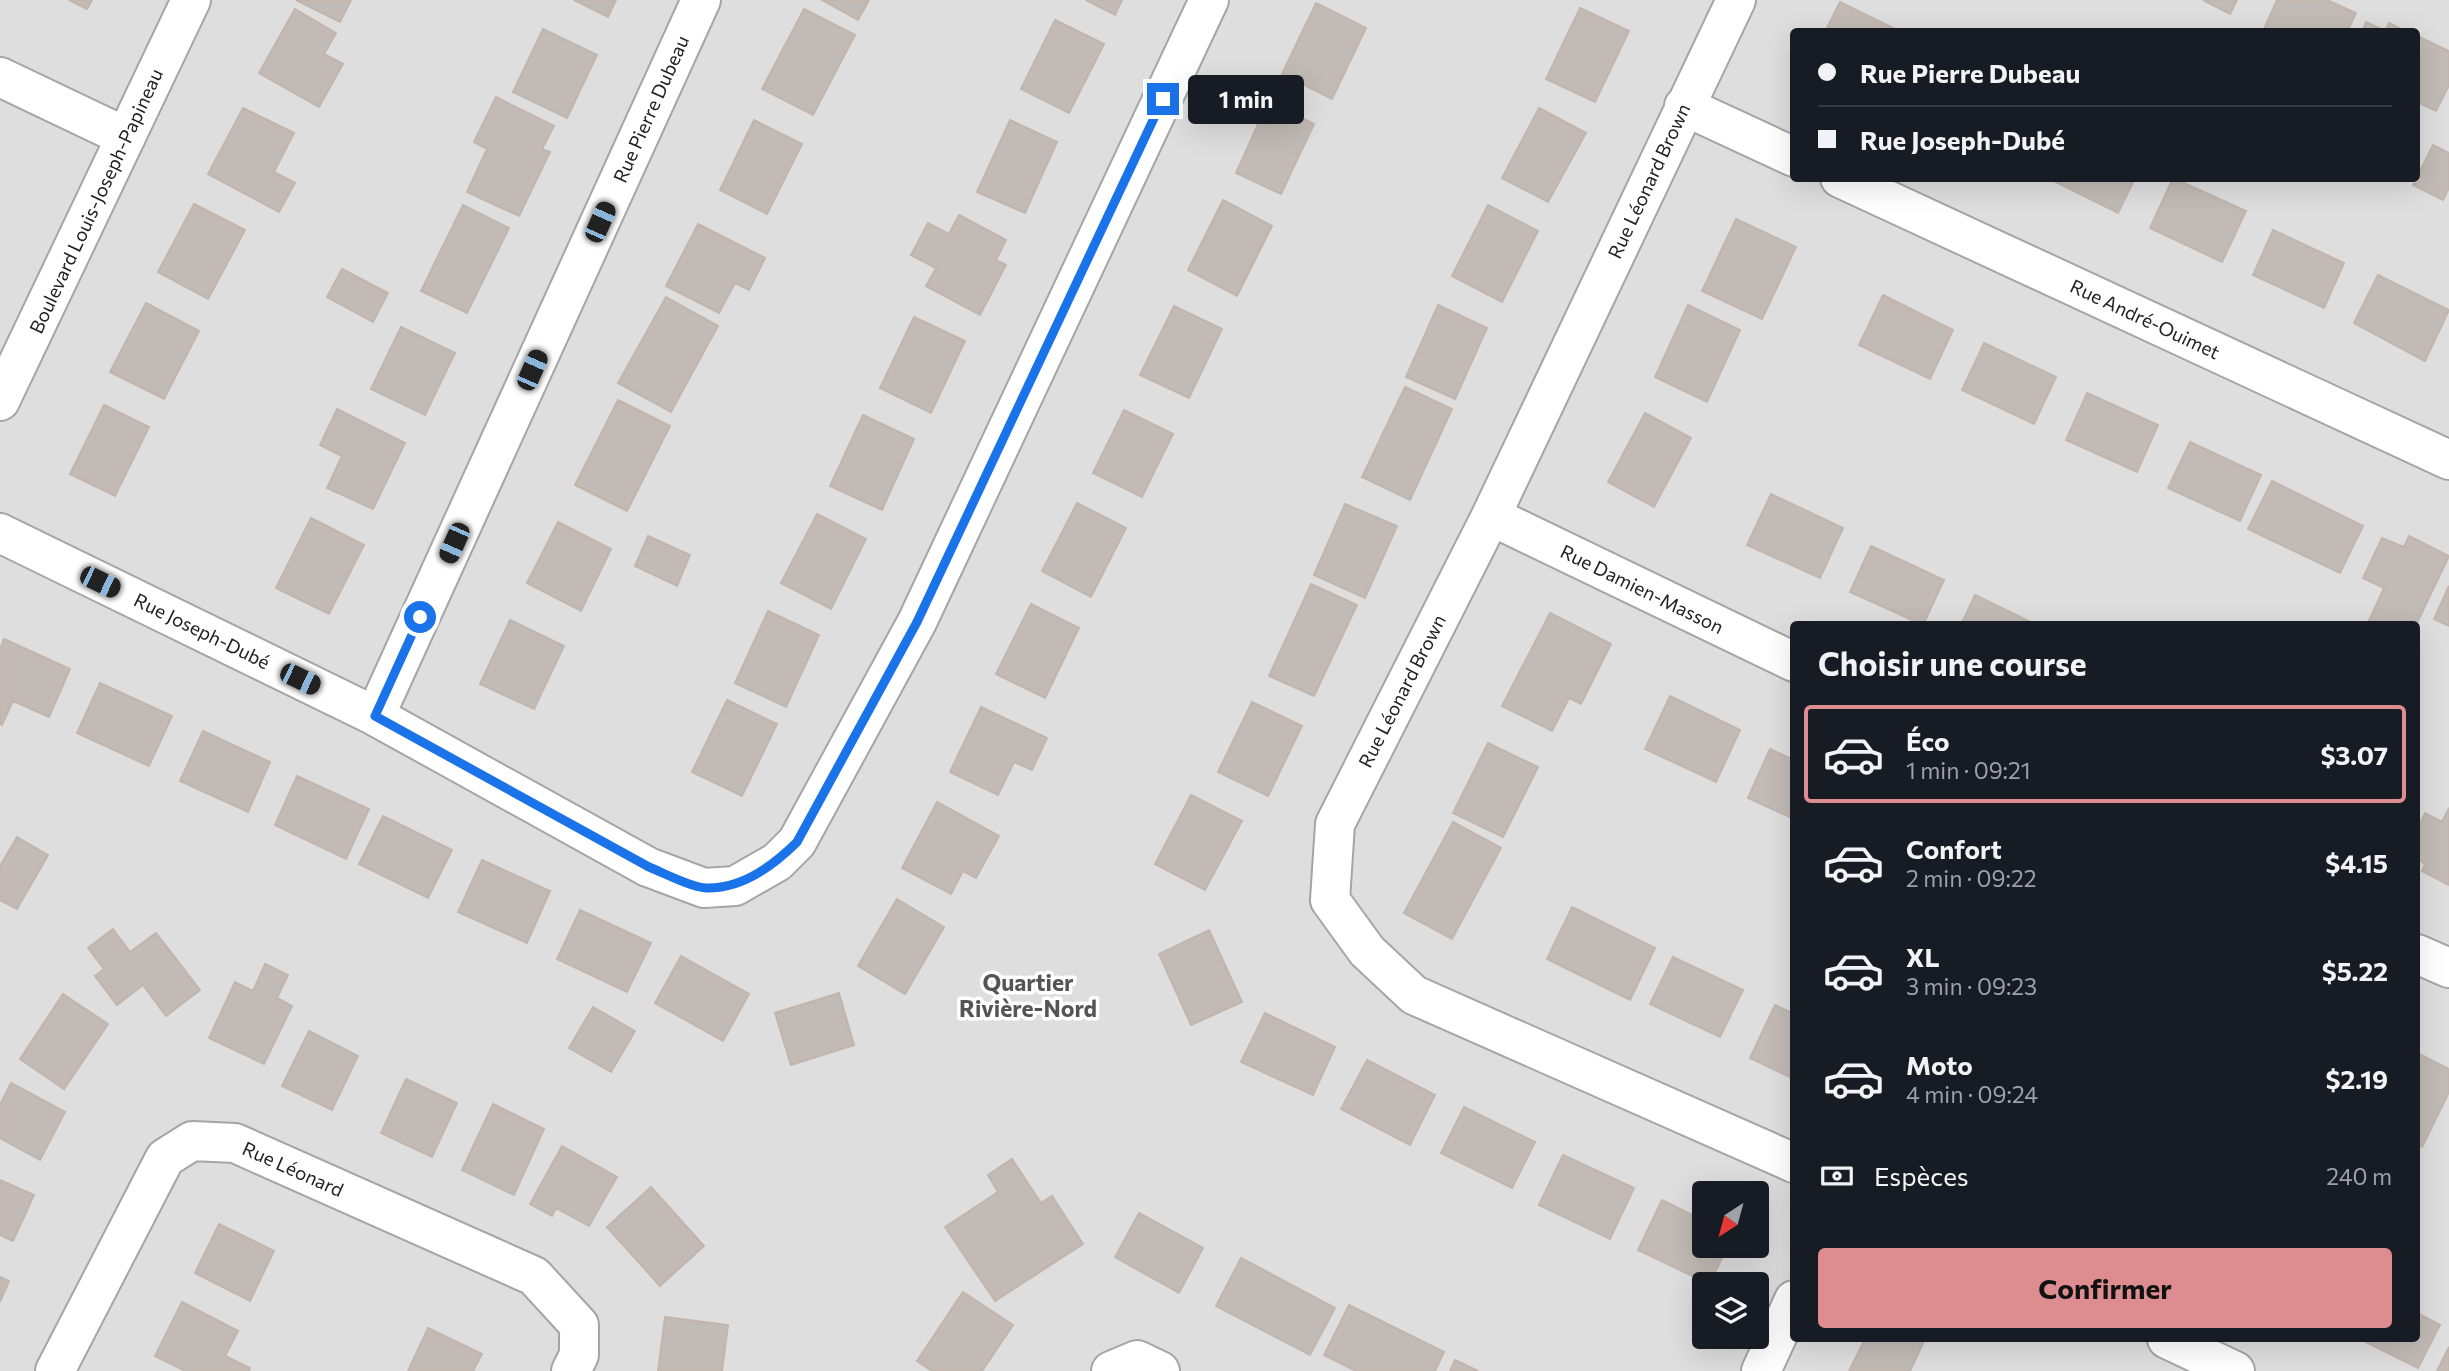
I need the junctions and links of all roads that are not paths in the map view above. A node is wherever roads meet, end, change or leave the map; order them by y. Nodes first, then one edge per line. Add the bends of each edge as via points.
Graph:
1 (191, 0) edge
2 (701, 0) edge
3 (1209, 0) edge
4 (1736, 0) edge
5 (0, 77) edge
6 (1684, 106) junction
7 (126, 137) junction
8 (1790, 155) edge
9 (1849, 182) edge
10 (0, 401) edge
11 (2449, 460) edge
12 (1491, 516) junction
13 (0, 533) edge
14 (1790, 660) edge
15 (375, 716) junction
16 (2420, 955) edge
17 (2449, 968) edge
18 (1790, 1161) edge
19 (1790, 1308) edge
20 (2173, 1342) edge
21 (55, 1371) edge
22 (571, 1371) edge
23 (1111, 1371) edge
24 (1160, 1371) edge
25 (1760, 1371) edge
26 (2235, 1371) edge

1 - 7 street, Boulevard Louis-Joseph-Papineau
2 - 15 street, Rue Pierre Dubeau
3 - 15 street, Rue Joseph-Dubé via 917,622 797,842 777,862 735,886 704,888 649,867
4 - 6 street, Rue Léonard Brown
5 - 7 street
6 - 8 street
6 - 12 street, Rue Léonard Brown
7 - 10 street, Boulevard Louis-Joseph-Papineau
9 - 11 street, Rue André-Ouimet
12 - 14 street, Rue Damien-Masson
12 - 18 street, Rue Léonard Brown via 1335,824 1330,900 1367,951 1414,995
13 - 15 street, Rue Joseph-Dubé
16 - 17 street
19 - 25 street
20 - 26 street
21 - 22 street, Rue Léonard via 164,1158 192,1141 235,1143 534,1276 579,1325 579,1355
23 - 24 street via 1137,1360

